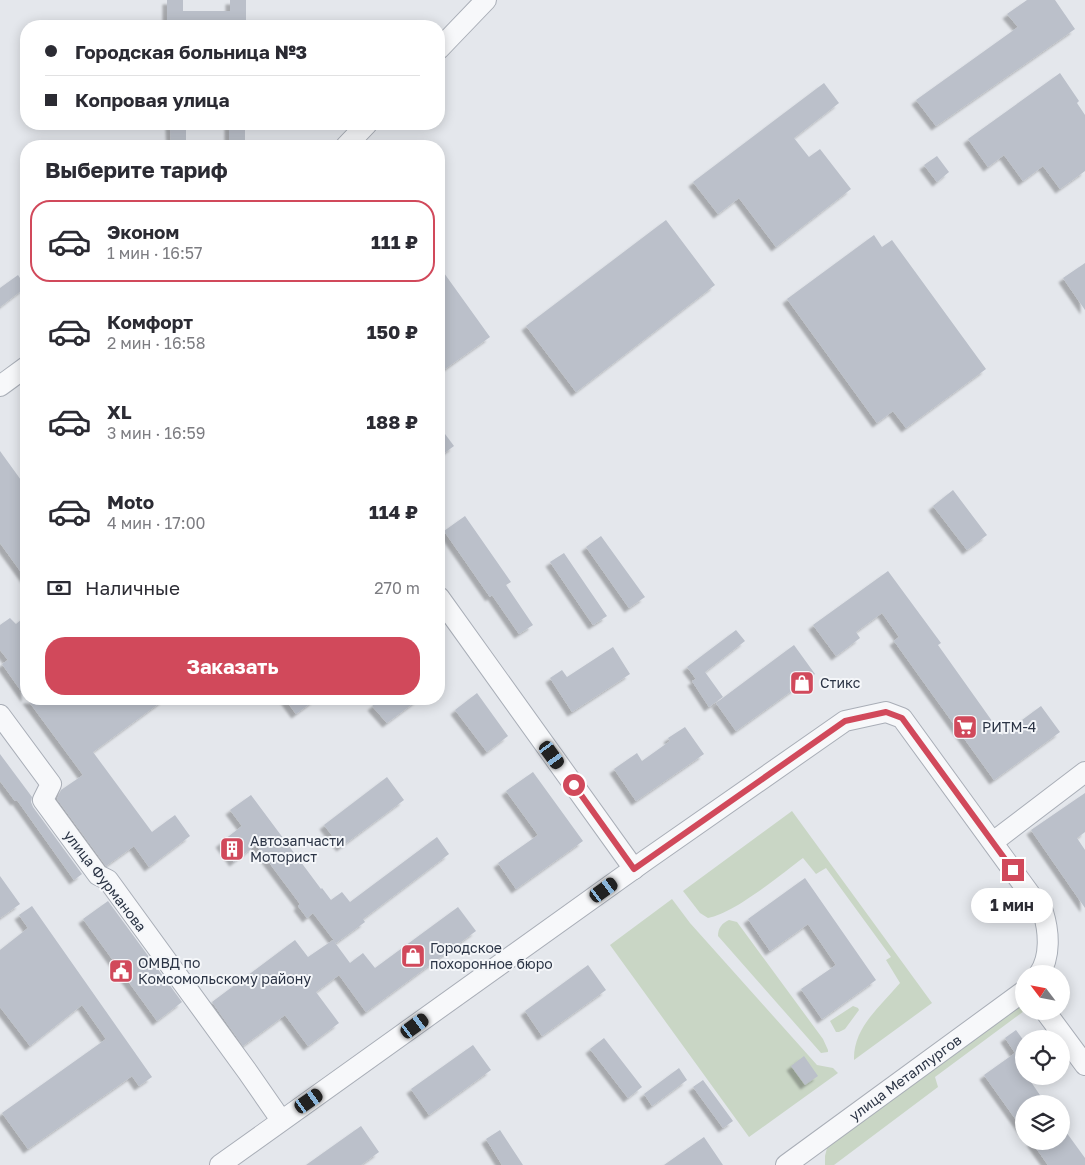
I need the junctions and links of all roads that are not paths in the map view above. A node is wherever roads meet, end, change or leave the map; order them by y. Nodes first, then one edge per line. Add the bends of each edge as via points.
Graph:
1 (486, 0) edge
2 (445, 43) edge
3 (362, 130) edge
4 (352, 140) edge
5 (20, 371) edge
6 (0, 386) edge
7 (445, 605) edge
8 (0, 715) edge
9 (1085, 772) edge
10 (993, 842) junction
11 (634, 869) junction
12 (1044, 965) edge
13 (1015, 998) edge
14 (1052, 1020) edge
15 (1085, 1065) edge
16 (282, 1120) junction
17 (220, 1165) edge
18 (786, 1165) edge

1 - 2 street
3 - 4 street
5 - 6 street
7 - 11 street
8 - 16 street, улица Фурманова via 51,784 43,800 98,875 108,880
9 - 10 street
10 - 11 street via 902,718 886,712 845,721
10 - 12 street via 1043,912 1048,926
11 - 16 street
13 - 18 street, улица Металлургов
14 - 15 street
16 - 17 street

